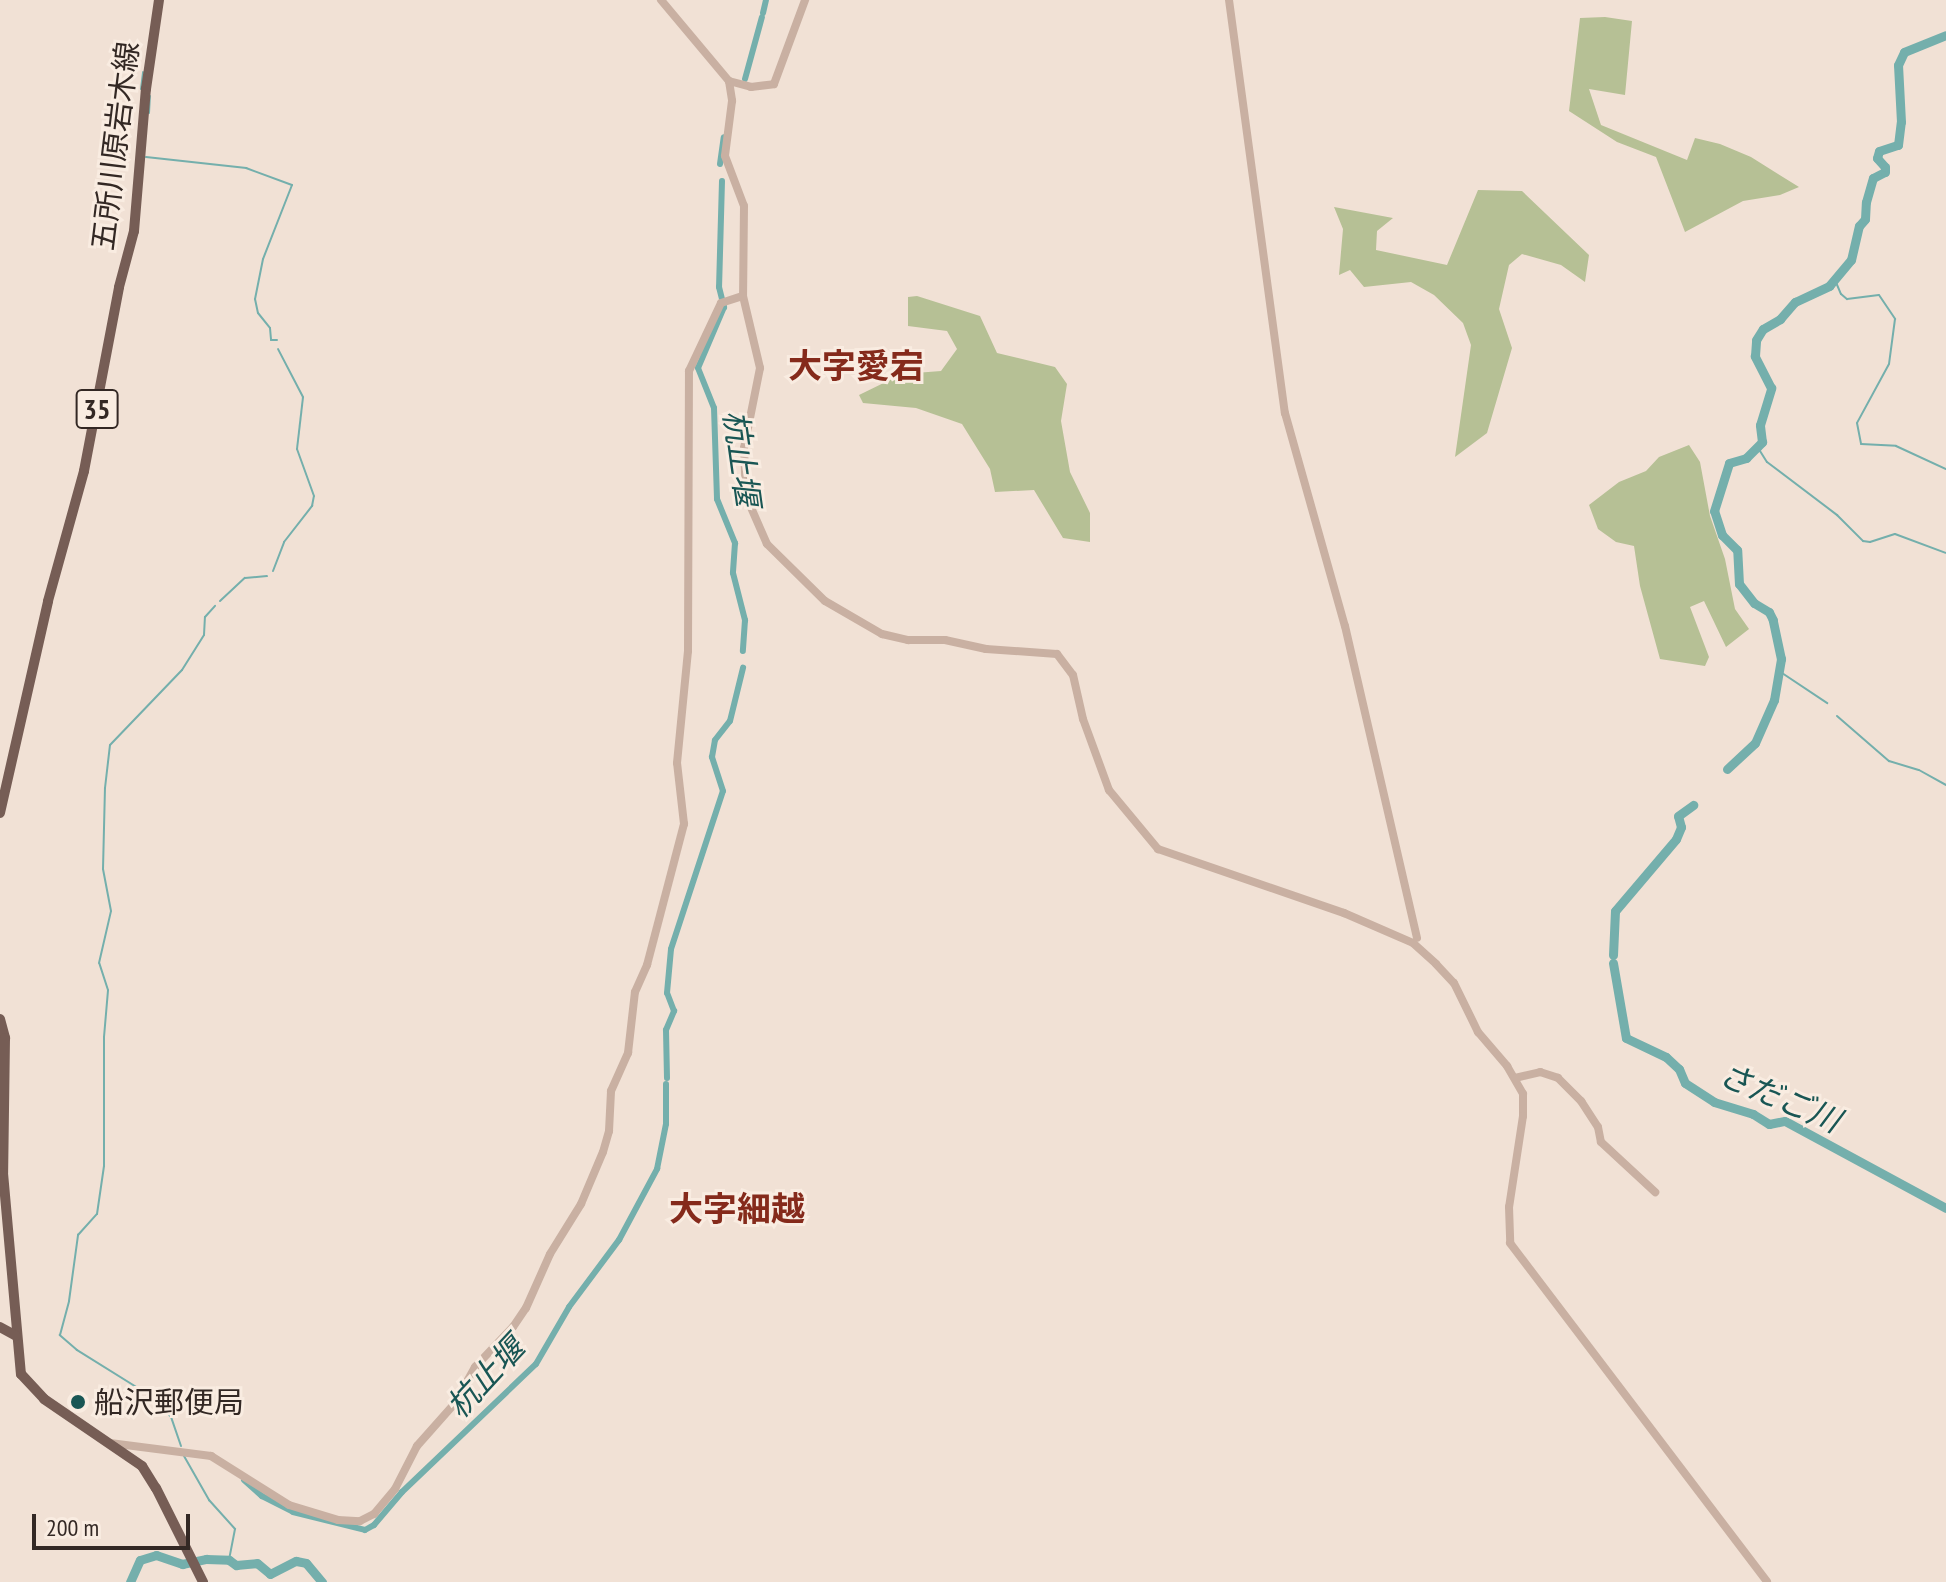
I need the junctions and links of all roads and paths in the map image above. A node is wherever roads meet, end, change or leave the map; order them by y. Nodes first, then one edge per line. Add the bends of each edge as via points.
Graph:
1 (159, 0) edge
2 (661, 0) edge
3 (805, 0) edge
4 (1229, 0) edge
5 (729, 81) junction
6 (743, 296) junction
7 (0, 813) edge
8 (1417, 938) dead end
9 (0, 1019) edge
10 (1515, 1078) junction
11 (1655, 1192) dead end
12 (0, 1327) edge
13 (16, 1336) junction
14 (110, 1443) junction
15 (202, 1580) edge
16 (1767, 1582) edge

1 - 7 main road, 五所川原岩木線 / 35 via 134,231 84,471
2 - 5 street
3 - 5 street via 774,84 761,88
4 - 8 street via 1285,413 1345,626
5 - 6 street via 732,101 725,156 744,206
6 - 10 street via 760,368 744,448 746,496 767,544 797,576 825,601 882,634 1057,654 1073,675 1109,790 1158,849 1344,913 1413,943 1454,983 1478,1032
6 - 14 street via 724,301 689,371 688,651 677,763 684,824 635,992 628,1053 611,1091 603,1152 526,1308 417,1446 395,1489 374,1514 360,1521 289,1505 211,1456
9 - 13 main road via 5,1038 3,1173
10 - 11 street via 1540,1072 1558,1078 1581,1101 1601,1142
10 - 16 street via 1523,1094 1523,1116 1509,1207 1510,1243
12 - 13 main road
13 - 14 main road via 26,1382
14 - 15 main road via 150,1476

